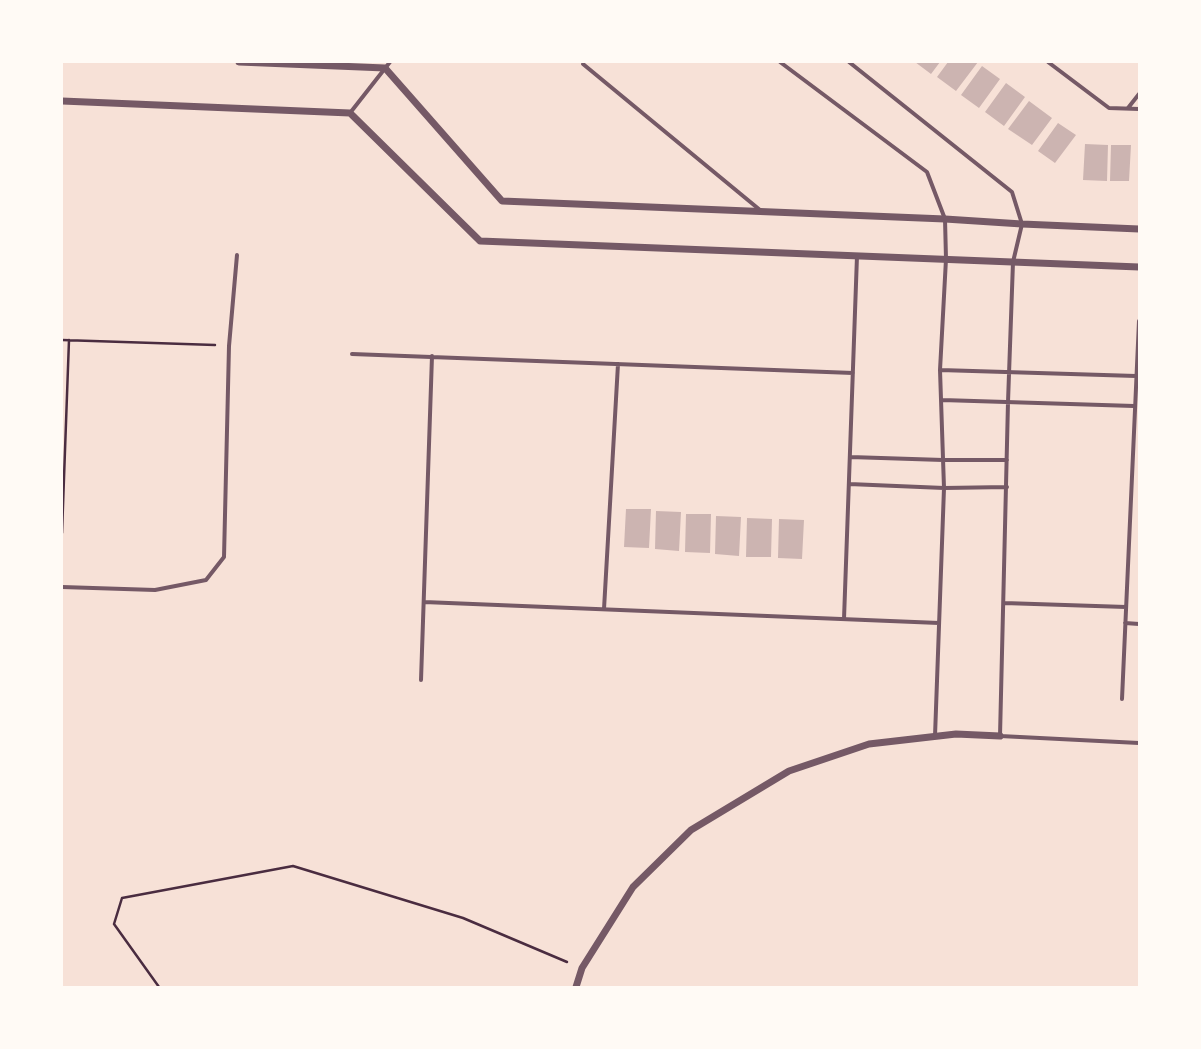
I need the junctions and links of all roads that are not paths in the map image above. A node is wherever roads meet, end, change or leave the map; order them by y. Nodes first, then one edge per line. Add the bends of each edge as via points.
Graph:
1 (239, 62) edge
2 (390, 62) edge
3 (780, 62) edge
4 (849, 62) edge
5 (1048, 62) edge
6 (583, 64) dead end
7 (385, 68) junction
8 (1139, 94) edge
9 (62, 100) edge
10 (1128, 108) junction
11 (1139, 109) edge
12 (350, 113) junction
13 (762, 212) junction
14 (945, 219) junction
15 (1022, 224) junction
16 (1139, 229) edge
17 (238, 255) dead end
18 (857, 256) junction
19 (946, 259) junction
20 (1013, 262) junction
21 (1139, 268) edge
22 (1139, 321) edge
23 (352, 354) dead end
24 (432, 356) junction
25 (618, 364) junction
26 (940, 370) junction
27 (1010, 372) junction
28 (853, 373) junction
29 (1136, 376) junction
30 (1137, 386) edge
31 (942, 400) junction
32 (1008, 402) junction
33 (1134, 406) junction
34 (850, 457) junction
35 (943, 460) junction
36 (1007, 460) junction
37 (849, 484) junction
38 (1007, 487) junction
39 (944, 488) junction
40 (62, 587) edge
41 (424, 602) junction
42 (1004, 603) junction
43 (1126, 607) junction
44 (604, 609) junction
45 (844, 619) junction
46 (939, 623) junction
47 (1125, 623) junction
48 (1139, 624) edge
49 (421, 680) dead end
50 (1122, 699) dead end
51 (935, 736) junction
52 (1000, 736) junction
53 (1139, 743) edge
54 (576, 987) edge

1 - 7 street
2 - 7 street
3 - 14 street via 927,172
4 - 15 street via 1012,192
5 - 10 street via 1109,108
6 - 13 street
7 - 12 street
7 - 13 street via 502,201
8 - 10 street
9 - 12 street
10 - 11 street
12 - 18 street via 480,241
13 - 14 street
14 - 15 street
14 - 19 street
15 - 16 street
15 - 20 street
17 - 40 street via 229,346 224,557 206,580 155,590
18 - 19 street
18 - 28 street
19 - 20 street
19 - 26 street
20 - 21 street
20 - 27 street
22 - 29 street
23 - 24 street
24 - 25 street
24 - 41 street
25 - 28 street
25 - 44 street
26 - 27 street
26 - 31 street
27 - 29 street
27 - 32 street
28 - 34 street
29 - 30 street
30 - 33 street
31 - 32 street
31 - 35 street
32 - 33 street
32 - 36 street
33 - 43 street
34 - 35 street
34 - 37 street
35 - 36 street
35 - 39 street
36 - 38 street
37 - 39 street
37 - 45 street
38 - 39 street
38 - 42 street
39 - 46 street
41 - 44 street
41 - 49 street
42 - 43 street
42 - 52 street
43 - 47 street
44 - 45 street
45 - 46 street
46 - 51 street
47 - 48 street
47 - 50 street
51 - 52 street
51 - 54 street via 869,744 789,771 691,830 633,887 582,968
52 - 53 street

